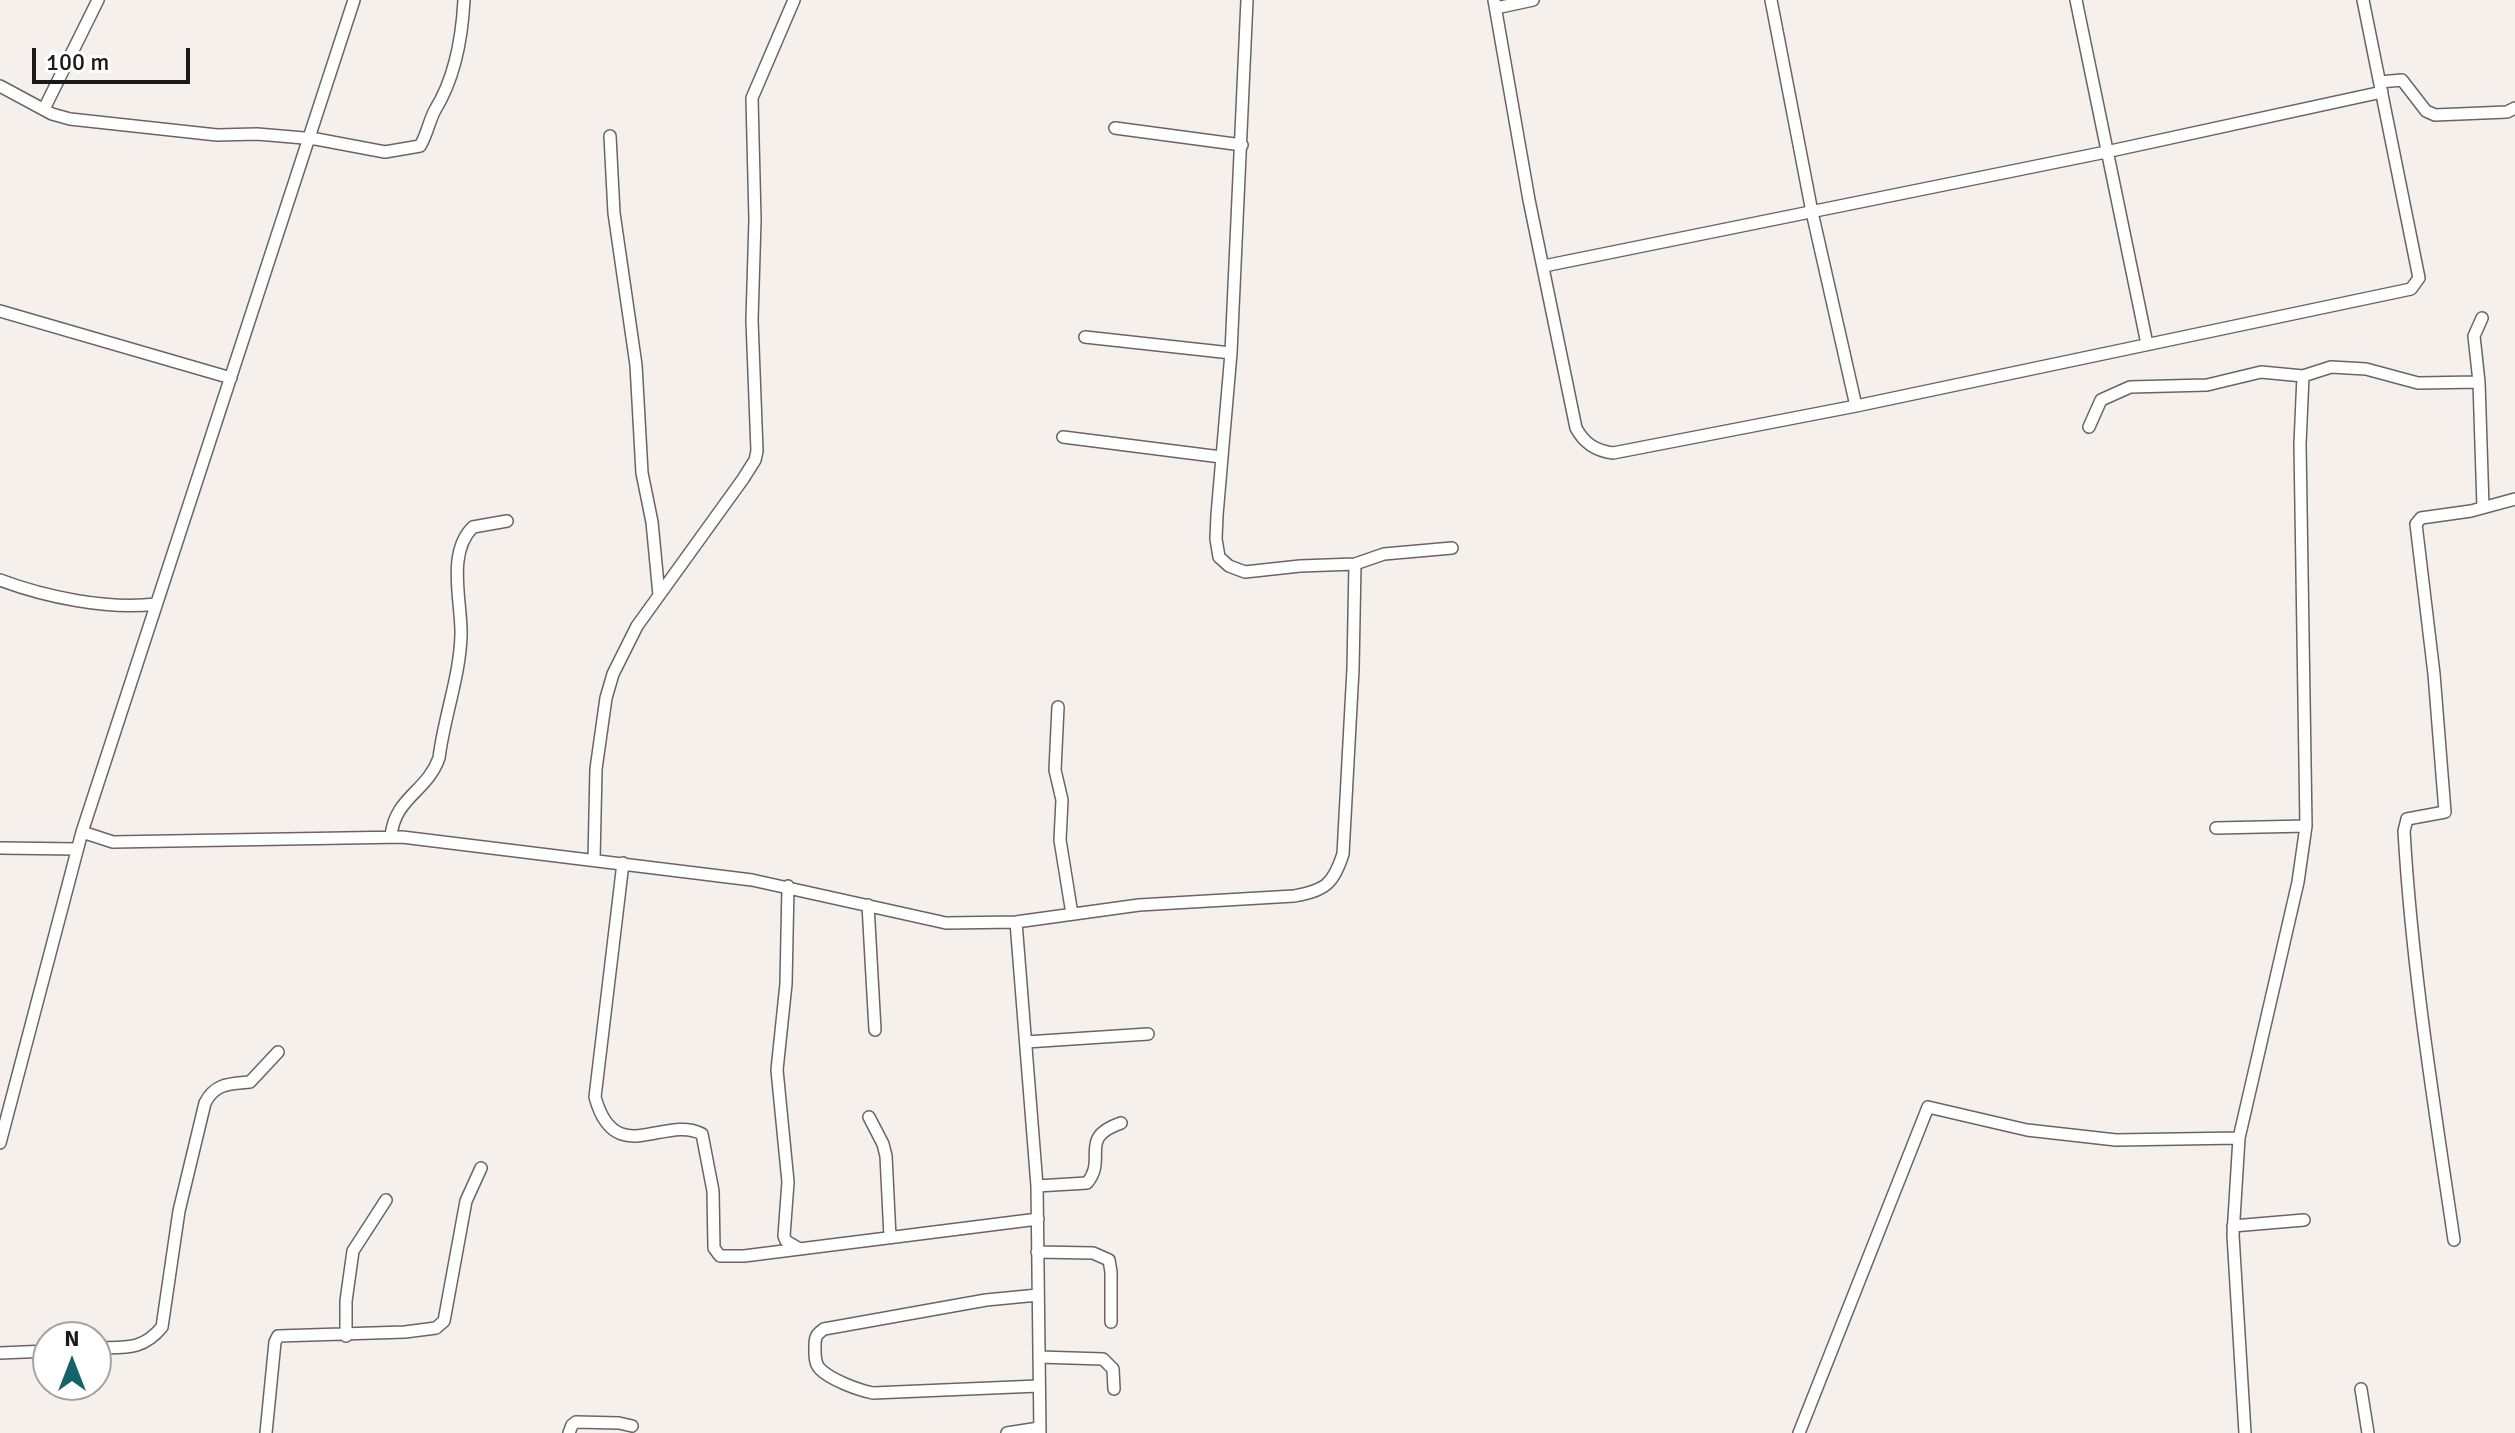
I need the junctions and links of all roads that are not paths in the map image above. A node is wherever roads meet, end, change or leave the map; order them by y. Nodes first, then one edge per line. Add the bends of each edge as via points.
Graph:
1 (98, 0) edge
2 (464, 0) edge
3 (794, 0) edge
4 (1247, 0) edge
5 (1533, 0) edge
6 (1771, 0) edge
7 (2076, 0) edge
8 (2363, 0) edge
9 (352, 1) edge
10 (1495, 4) edge
11 (0, 86) edge
12 (2381, 87) junction
13 (2515, 108) edge
14 (44, 109) junction
15 (1115, 128) dead end
16 (610, 136) dead end
17 (307, 139) junction
18 (1242, 145) junction
19 (2106, 152) junction
20 (1812, 212) junction
21 (1544, 266) junction
22 (0, 311) edge
23 (2482, 318) dead end
24 (1085, 337) dead end
25 (2147, 344) junction
26 (1231, 353) junction
27 (2303, 376) junction
28 (231, 378) junction
29 (2479, 382) junction
30 (1856, 406) junction
31 (2089, 427) dead end
32 (1063, 437) dead end
33 (1221, 457) junction
34 (2515, 499) edge
35 (2483, 507) junction
36 (507, 521) dead end
37 (1452, 548) dead end
38 (1355, 564) junction
39 (0, 580) edge
40 (659, 595) junction
41 (156, 604) junction
42 (1058, 707) dead end
43 (2306, 826) junction
44 (2216, 828) dead end
45 (82, 832) junction
46 (391, 836) junction
47 (0, 848) edge
48 (77, 849) junction
49 (594, 860) junction
50 (623, 863) junction
51 (788, 886) junction
52 (868, 905) junction
53 (1072, 914) junction
54 (1016, 922) junction
55 (875, 1030) dead end
56 (1148, 1034) dead end
57 (1026, 1042) junction
58 (278, 1052) dead end
59 (869, 1117) dead end
60 (1121, 1123) dead end
61 (2239, 1138) junction
62 (0, 1143) edge
63 (481, 1168) dead end
64 (1037, 1186) junction
65 (386, 1200) dead end
66 (1038, 1219) junction
67 (2304, 1220) dead end
68 (2233, 1226) junction
69 (890, 1237) junction
70 (2454, 1240) dead end
71 (799, 1248) junction
72 (1037, 1252) junction
73 (1038, 1295) junction
74 (1111, 1322) dead end
75 (346, 1336) junction
76 (112, 1347) edge
77 (32, 1352) edge
78 (0, 1353) edge
79 (1039, 1357) junction
80 (1038, 1386) junction
81 (1114, 1389) dead end
82 (2361, 1389) dead end
83 (632, 1426) dead end
84 (1040, 1430) edge
85 (266, 1433) edge
86 (569, 1433) edge
87 (1007, 1433) edge
88 (1799, 1433) edge
89 (2245, 1433) edge
90 (2368, 1433) edge

1 - 14 street
2 - 17 street via 450,82 420,146 385,152
3 - 40 street via 752,98 755,460
4 - 18 street
5 - 10 street
6 - 20 street
7 - 19 street
8 - 12 street
9 - 17 street
10 - 21 street
11 - 14 street
12 - 13 street via 2402,80 2435,115
12 - 19 street
12 - 25 street via 2417,284
14 - 17 street via 60,117 217,135
15 - 18 street
16 - 40 street via 614,213 636,365 642,473
17 - 28 street
18 - 26 street
19 - 20 street
19 - 25 street
20 - 21 street
20 - 30 street
21 - 30 street via 1576,428 1594,449 1622,452
22 - 28 street
23 - 29 street via 2474,336
24 - 26 street
25 - 30 street
26 - 33 street
27 - 29 street via 2331,367 2366,369 2418,383
27 - 31 street via 2261,372 2207,385 2130,387 2101,400
27 - 43 street
28 - 41 street
29 - 35 street
32 - 33 street
33 - 38 street via 1216,539 1219,557 1229,566 1245,572
34 - 35 street
35 - 70 street via 2421,518 2416,524 2445,812 2407,819 2404,831 2420,1012
36 - 46 street via 473,527 461,545 461,636 439,758 395,814
37 - 38 street via 1384,554
38 - 53 street via 1343,854 1336,876 1319,891 1294,896
39 - 41 street via 127,608
40 - 49 street via 637,626 606,698 596,769
41 - 45 street
42 - 53 street via 1055,770
43 - 44 street
43 - 61 street
45 - 46 street via 113,842
45 - 48 street
46 - 49 street
47 - 48 street
48 - 62 street
49 - 50 street
50 - 51 street
50 - 71 street via 595,1097 598,1107 616,1131 639,1137 681,1130 702,1134 713,1191 714,1248 720,1256
51 - 52 street
51 - 71 street via 777,1070 788,1182 784,1236
52 - 54 street via 946,923
52 - 55 street
53 - 54 street
54 - 57 street
56 - 57 street
57 - 64 street
58 - 76 street via 250,1082 226,1084 208,1097 179,1211 162,1327 151,1340
59 - 69 street via 886,1156
60 - 64 street via 1103,1129 1098,1137 1093,1176 1087,1183
61 - 68 street
61 - 88 street via 2116,1140 2027,1130 1928,1107
63 - 75 street via 466,1201 444,1321 436,1328
64 - 66 street
65 - 75 street via 353,1251
66 - 69 street
66 - 72 street
67 - 68 street
68 - 89 street
69 - 71 street
72 - 73 street
72 - 74 street via 1093,1253 1109,1260
73 - 79 street
73 - 80 street via 824,1329 815,1339 815,1359 820,1369 838,1380 873,1393
75 - 85 street via 278,1336
77 - 78 street
79 - 80 street
79 - 81 street via 1103,1359 1113,1369
80 - 84 street
82 - 90 street
83 - 86 street via 581,1422
84 - 87 street

